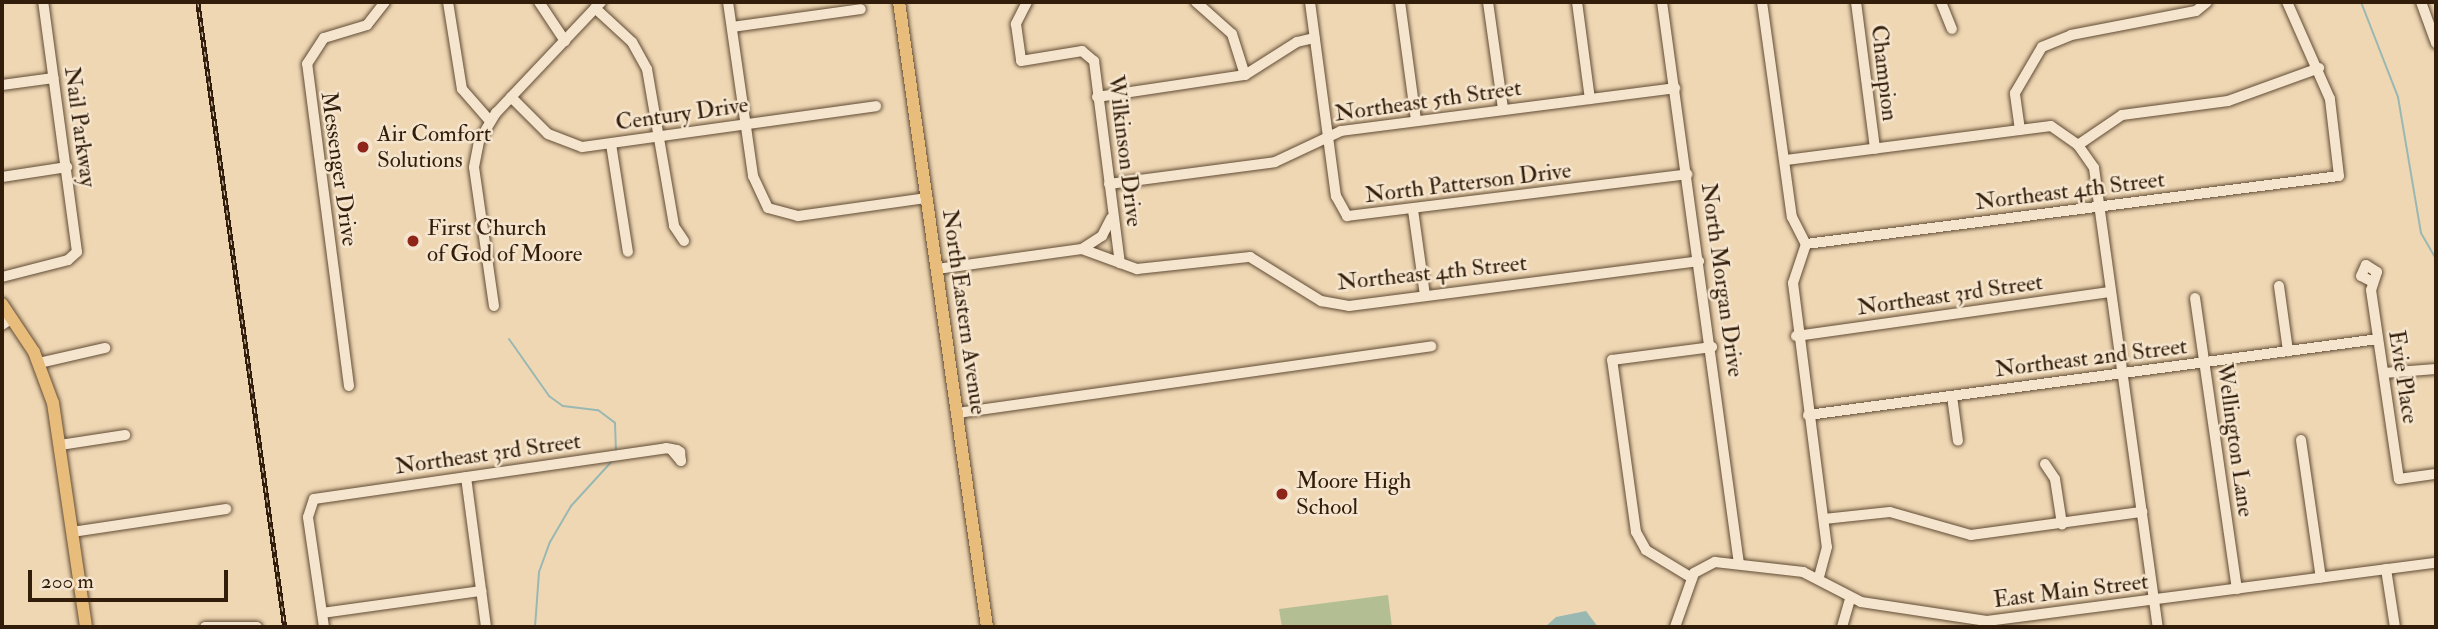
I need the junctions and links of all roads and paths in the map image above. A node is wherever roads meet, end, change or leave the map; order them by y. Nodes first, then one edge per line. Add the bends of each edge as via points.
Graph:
1 (43, 2) edge
2 (385, 2) edge
3 (449, 2) edge
4 (538, 2) edge
5 (728, 2) edge
6 (899, 2) edge
7 (1027, 2) edge
8 (1196, 2) edge
9 (1310, 2) edge
10 (1400, 2) edge
11 (1488, 2) edge
12 (1577, 2) edge
13 (1662, 2) edge
14 (1762, 2) edge
15 (1856, 2) edge
16 (1941, 2) edge
17 (2207, 2) edge
18 (2287, 2) edge
19 (2421, 2) edge
20 (598, 5) edge
21 (861, 9) dead end
22 (732, 27) junction
23 (1952, 29) dead end
24 (1315, 38) junction
25 (565, 41) junction
26 (2436, 43) edge
27 (2319, 68) junction
28 (1245, 75) junction
29 (54, 78) junction
30 (2, 85) edge
31 (1675, 88) junction
32 (511, 97) junction
33 (1097, 97) junction
34 (1590, 99) junction
35 (876, 106) dead end
36 (1503, 109) junction
37 (490, 121) junction
38 (1416, 121) junction
39 (746, 124) junction
40 (2020, 130) junction
41 (1328, 135) junction
42 (660, 137) junction
43 (611, 144) junction
44 (2078, 145) junction
45 (1875, 149) junction
46 (1786, 160) junction
47 (66, 167) junction
48 (1687, 174) junction
49 (2, 177) edge
50 (1110, 184) junction
51 (926, 198) junction
52 (2097, 207) junction
53 (1413, 209) junction
54 (1112, 215) junction
55 (684, 241) dead end
56 (1806, 244) junction
57 (1082, 249) junction
58 (628, 252) dead end
59 (1699, 261) junction
60 (1121, 263) junction
61 (937, 269) junction
62 (2, 277) edge
63 (2371, 281) dead end
64 (2279, 286) dead end
65 (2110, 292) junction
66 (1425, 295) junction
67 (2194, 298) dead end
68 (2, 304) edge
69 (494, 306) dead end
70 (7, 322) edge
71 (1796, 336) junction
72 (2378, 339) junction
73 (1431, 346) dead end
74 (1712, 347) junction
75 (105, 348) dead end
76 (2288, 351) junction
77 (39, 363) junction
78 (2204, 363) junction
79 (2436, 369) edge
80 (2121, 373) junction
81 (2384, 373) junction
82 (349, 386) dead end
83 (1952, 396) junction
84 (957, 413) junction
85 (1808, 415) junction
86 (125, 435) dead end
87 (2301, 440) dead end
88 (1958, 442) dead end
89 (60, 445) junction
90 (671, 449) dead end
91 (2045, 464) dead end
92 (2436, 474) edge
93 (466, 477) junction
94 (226, 509) dead end
95 (2142, 512) junction
96 (1824, 519) junction
97 (2062, 524) junction
98 (72, 532) junction
99 (2436, 562) edge
100 (1739, 564) junction
101 (2386, 569) junction
102 (1692, 578) junction
103 (1819, 578) junction
104 (2321, 578) junction
105 (2237, 589) junction
106 (481, 591) junction
107 (1850, 599) junction
108 (2154, 601) junction
109 (322, 613) junction
110 (86, 627) edge
111 (205, 627) edge
112 (257, 627) edge
113 (324, 627) edge
114 (486, 627) edge
115 (987, 627) edge
116 (1675, 627) edge
117 (1842, 627) edge
118 (2158, 627) edge
119 (2395, 627) edge

1 - 29 street, Nail Parkway
2 - 82 street, Messenger Drive via 367,25 319,42 307,64
3 - 37 street via 462,89
4 - 25 street
5 - 22 street
6 - 51 main road, North Eastern Avenue
7 - 33 street, Wilkinson Drive via 1016,24 1018,58 1031,64 1089,54
8 - 28 street via 1232,34
9 - 24 street, North Patterson Drive
10 - 38 street
11 - 36 street
12 - 34 street
13 - 31 street, North Morgan Drive
14 - 46 street
15 - 45 street, Champion
16 - 23 street
17 - 40 street via 2196,11 2071,35 2042,47 2015,93
18 - 27 street
19 - 26 street
20 - 25 street
20 - 42 street via 643,58
21 - 22 street
22 - 39 street
24 - 28 street via 1297,42
24 - 41 street, North Patterson Drive
25 - 32 street
27 - 44 street via 2228,101 2122,115
27 - 52 street, Northeast 4th Street via 2333,112 2339,176
28 - 33 street
29 - 30 street
29 - 47 street, Nail Parkway
31 - 34 street, Northeast 5th Street
31 - 48 street, North Morgan Drive
32 - 37 street
32 - 43 street, Century Drive via 563,142
33 - 50 street, Wilkinson Drive
34 - 36 street, Northeast 5th Street
35 - 39 street, Century Drive
36 - 38 street, Northeast 5th Street
37 - 69 street via 474,167
38 - 41 street, Northeast 5th Street
39 - 42 street, Century Drive
39 - 51 street via 755,188 778,214
40 - 44 street via 2050,126
40 - 45 street
41 - 50 street, Northeast 5th Street via 1275,162
41 - 53 street, North Patterson Drive via 1343,214
42 - 43 street, Century Drive
42 - 55 street via 674,226
43 - 58 street
44 - 52 street via 2094,168
45 - 46 street
46 - 56 street via 1792,217
47 - 49 street
47 - 62 street, Nail Parkway via 74,257
48 - 53 street, North Patterson Drive
48 - 59 street, North Morgan Drive
50 - 54 street, Wilkinson Drive
51 - 61 main road, North Eastern Avenue
52 - 56 street, Northeast 4th Street
52 - 65 street
53 - 66 street
54 - 57 street via 1102,236
54 - 60 street, Wilkinson Drive
56 - 71 street via 1793,283
57 - 60 street, Northeast 4th Street
57 - 61 street, Northeast 4th Street
59 - 66 street, Northeast 4th Street
59 - 74 street, North Morgan Drive
60 - 66 street, Northeast 4th Street via 1137,269 1250,257 1326,304
61 - 84 main road, North Eastern Avenue
63 - 72 street, Evie Place
64 - 76 street
65 - 71 street, Northeast 3rd Street
65 - 80 street
67 - 78 street, Wellington Lane
68 - 70 main road
70 - 77 main road
71 - 85 street
72 - 76 street, Northeast 2nd Street
72 - 81 street, Evie Place
73 - 84 street
74 - 100 street, North Morgan Drive
74 - 102 street via 1612,360 1636,532 1646,550
75 - 77 street
76 - 78 street, Northeast 2nd Street
77 - 89 main road
78 - 80 street, Northeast 2nd Street
78 - 105 street, Wellington Lane
79 - 81 street
80 - 83 street, Northeast 2nd Street
80 - 95 street
81 - 92 street, Evie Place via 2399,479
83 - 85 street, Northeast 2nd Street
83 - 88 street
84 - 115 main road, North Eastern Avenue
85 - 96 street
86 - 89 street
87 - 104 street
89 - 98 main road
90 - 93 street, Northeast 3rd Street
91 - 97 street via 2055,479
93 - 106 street
93 - 109 street, Northeast 3rd Street via 311,501
94 - 98 street
95 - 97 street
95 - 108 street
96 - 97 street via 1890,512 1971,535
96 - 103 street via 1828,554
98 - 110 main road
99 - 101 street, East Main Street
100 - 102 street, East Main Street via 1710,563
100 - 103 street, East Main Street
101 - 104 street, East Main Street
101 - 119 street
102 - 116 street
103 - 107 street, East Main Street
104 - 105 street, East Main Street
105 - 108 street, East Main Street
106 - 109 street
106 - 114 street
107 - 108 street, East Main Street via 1987,621
107 - 117 street
108 - 118 street
109 - 113 street
111 - 112 street

